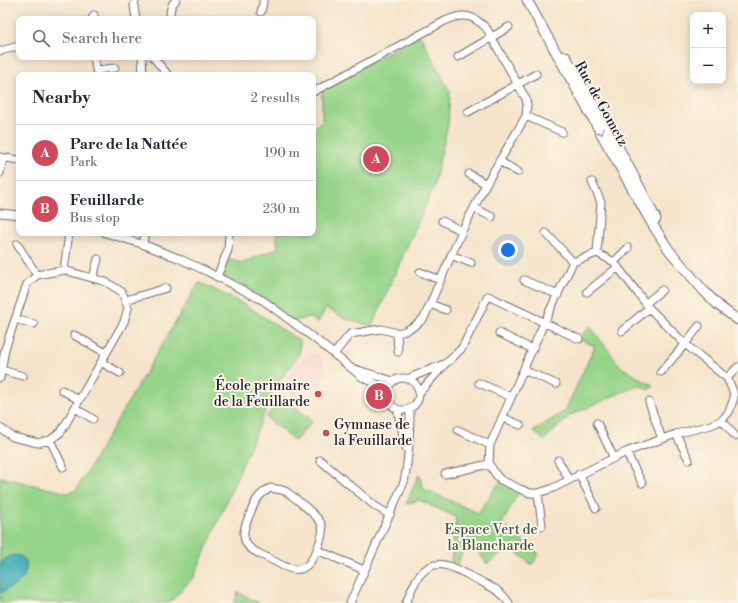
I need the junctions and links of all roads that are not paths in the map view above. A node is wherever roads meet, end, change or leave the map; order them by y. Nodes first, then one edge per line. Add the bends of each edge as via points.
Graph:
1 (135, 0) edge
2 (176, 0) edge
3 (263, 0) edge
4 (527, 0) edge
5 (532, 0) edge
6 (261, 12) dead end
7 (136, 16) edge
8 (170, 16) edge
9 (509, 27) dead end
10 (491, 37) junction
11 (16, 47) edge
12 (0, 51) edge
13 (458, 57) dead end
14 (94, 60) edge
15 (142, 60) edge
16 (156, 60) edge
17 (115, 68) dead end
18 (96, 72) edge
19 (143, 72) edge
20 (166, 72) edge
21 (536, 74) dead end
22 (518, 84) junction
23 (316, 90) edge
24 (468, 112) dead end
25 (526, 116) junction
26 (562, 132) dead end
27 (617, 155) junction
28 (1, 158) edge
29 (16, 160) edge
30 (499, 161) junction
31 (518, 172) dead end
32 (0, 173) edge
33 (468, 174) dead end
34 (592, 182) dead end
35 (486, 184) junction
36 (474, 208) junction
37 (0, 213) edge
38 (16, 215) edge
39 (492, 217) dead end
40 (442, 221) dead end
41 (462, 230) junction
42 (546, 233) dead end
43 (70, 236) edge
44 (115, 236) edge
45 (145, 236) edge
46 (229, 236) edge
47 (17, 244) dead end
48 (142, 244) junction
49 (628, 248) dead end
50 (597, 253) junction
51 (452, 255) junction
52 (98, 259) dead end
53 (573, 262) junction
54 (471, 263) dead end
55 (616, 265) junction
56 (64, 270) junction
57 (420, 272) dead end
58 (37, 275) junction
59 (217, 277) junction
60 (93, 278) junction
61 (440, 280) junction
62 (524, 280) dead end
63 (166, 288) dead end
64 (662, 290) dead end
65 (587, 292) dead end
66 (558, 295) junction
67 (126, 300) junction
68 (430, 304) junction
69 (648, 306) junction
70 (446, 310) dead end
71 (15, 319) junction
72 (738, 320) edge
73 (544, 323) junction
74 (34, 324) dead end
75 (699, 326) dead end
76 (622, 331) dead end
77 (396, 333) junction
78 (499, 333) dead end
79 (74, 335) dead end
80 (579, 339) dead end
81 (685, 344) junction
82 (532, 349) junction
83 (398, 352) dead end
84 (106, 353) junction
85 (334, 354) junction
86 (101, 362) junction
87 (446, 363) junction
88 (738, 367) edge
89 (353, 369) junction
90 (1, 370) junction
91 (524, 370) junction
92 (661, 372) dead end
93 (120, 373) dead end
94 (23, 376) dead end
95 (0, 378) edge
96 (727, 378) junction
97 (407, 379) junction
98 (393, 381) junction
99 (479, 383) dead end
100 (556, 384) dead end
101 (387, 389) junction
102 (62, 390) dead end
103 (419, 393) junction
104 (511, 397) junction
105 (736, 399) edge
106 (79, 400) junction
107 (649, 402) dead end
108 (75, 408) junction
109 (410, 408) junction
110 (397, 409) junction
111 (502, 417) junction
112 (93, 419) dead end
113 (722, 420) junction
114 (597, 423) dead end
115 (520, 425) dead end
116 (0, 428) edge
117 (458, 430) dead end
118 (676, 434) junction
119 (735, 436) dead end
120 (662, 439) junction
121 (50, 440) junction
122 (490, 445) junction
123 (626, 452) junction
124 (408, 456) junction
125 (614, 458) junction
126 (320, 460) dead end
127 (558, 460) dead end
128 (689, 460) dead end
129 (489, 464) junction
130 (63, 466) dead end
131 (445, 474) dead end
132 (579, 474) junction
133 (569, 480) junction
134 (642, 483) dead end
135 (538, 493) junction
136 (596, 508) dead end
137 (390, 515) junction
138 (542, 526) dead end
139 (317, 550) junction
140 (364, 570) junction
141 (350, 602) edge
142 (406, 603) edge
143 (508, 603) edge

1 - 7 street
2 - 8 street via 173,2
3 - 6 street
4 -> 27 main road, Rue de Gometz
5 - 27 main road, Rue de Gometz via 576,73
9 - 10 street
10 - 13 street
10 - 22 street
10 - 23 street via 480,22 473,18 454,17
11 - 12 street
14 - 18 street
15 - 19 street
16 - 20 street
17 - 18 street
21 - 22 street
22 - 24 street
22 - 25 street via 526,99
25 - 26 street
25 - 30 street
27 - 72 main road, Rue de Gometz via 642,191 654,220 672,248 676,260 702,290
28 - 29 street
28 - 32 street
30 - 31 street
30 - 35 street
33 - 35 street
34 - 50 street via 601,202
35 - 36 street
36 - 39 street
36 - 41 street
37 - 38 street
40 - 41 street
41 - 51 street
42 - 53 street
43 - 56 street
44 - 48 street
45 - 48 street
46 - 59 street via 228,250
47 - 58 street
48 - 59 street
49 - 55 street
50 - 53 street
50 - 55 street
51 - 54 street
51 - 61 street
52 - 60 street
53 - 66 street
55 - 65 street
55 - 69 street
56 - 58 street
56 - 60 street
57 - 61 street
58 - 71 street via 27,284
59 - 85 street via 264,301
60 - 67 street via 106,282 122,292
61 - 68 street
62 - 66 street
63 - 67 street
64 - 69 street
66 - 73 street
67 - 84 street via 128,308 124,322
68 - 70 street
68 - 77 street via 424,318 416,326
69 - 76 street
69 - 81 street
71 - 74 street
71 - 90 street
73 - 80 street
73 - 82 street
73 - 87 street via 488,296 462,348
75 - 81 street
77 - 83 street
77 - 85 street via 381,329 350,334
78 - 82 street
79 - 84 street
81 - 92 street
81 - 96 street
82 - 91 street
84 - 86 street
85 - 89 street
86 - 93 street
86 - 106 street
87 - 97 street
87 - 103 street
88 - 96 street
89 - 98 street
89 - 101 street via 362,377
90 - 94 street
90 - 95 street
91 - 100 street
91 - 104 street
96 - 105 street
97 - 98 street
97 - 103 street via 415,384
98 - 101 street
99 - 104 street
101 - 110 street via 387,399
102 - 106 street
103 - 109 street via 417,402
104 - 111 street
105 - 113 street
106 - 108 street
107 - 120 street
108 - 112 street
108 - 121 street via 61,432
109 - 110 street
109 - 124 street
110 - 124 street
111 - 115 street
111 - 122 street
113 - 118 street
113 - 119 street
114 - 125 street
116 - 121 street via 13,437 38,443
117 - 122 street
118 - 120 street
118 - 128 street
120 - 123 street
121 - 130 street
122 - 129 street
123 - 125 street
123 - 134 street
124 - 137 street via 404,482
125 - 132 street
126 - 137 street via 375,506
127 - 133 street
129 - 131 street
129 - 135 street via 497,476 507,484 530,493
132 - 133 street
132 - 136 street
133 - 135 street
135 - 138 street
137 - 140 street
139 - 139 street via 305,567 295,570 250,548 244,532 257,498 270,488 284,491 317,517 323,528
139 - 140 street
140 - 141 street
142 - 143 street via 419,575 433,565 452,566 501,592

